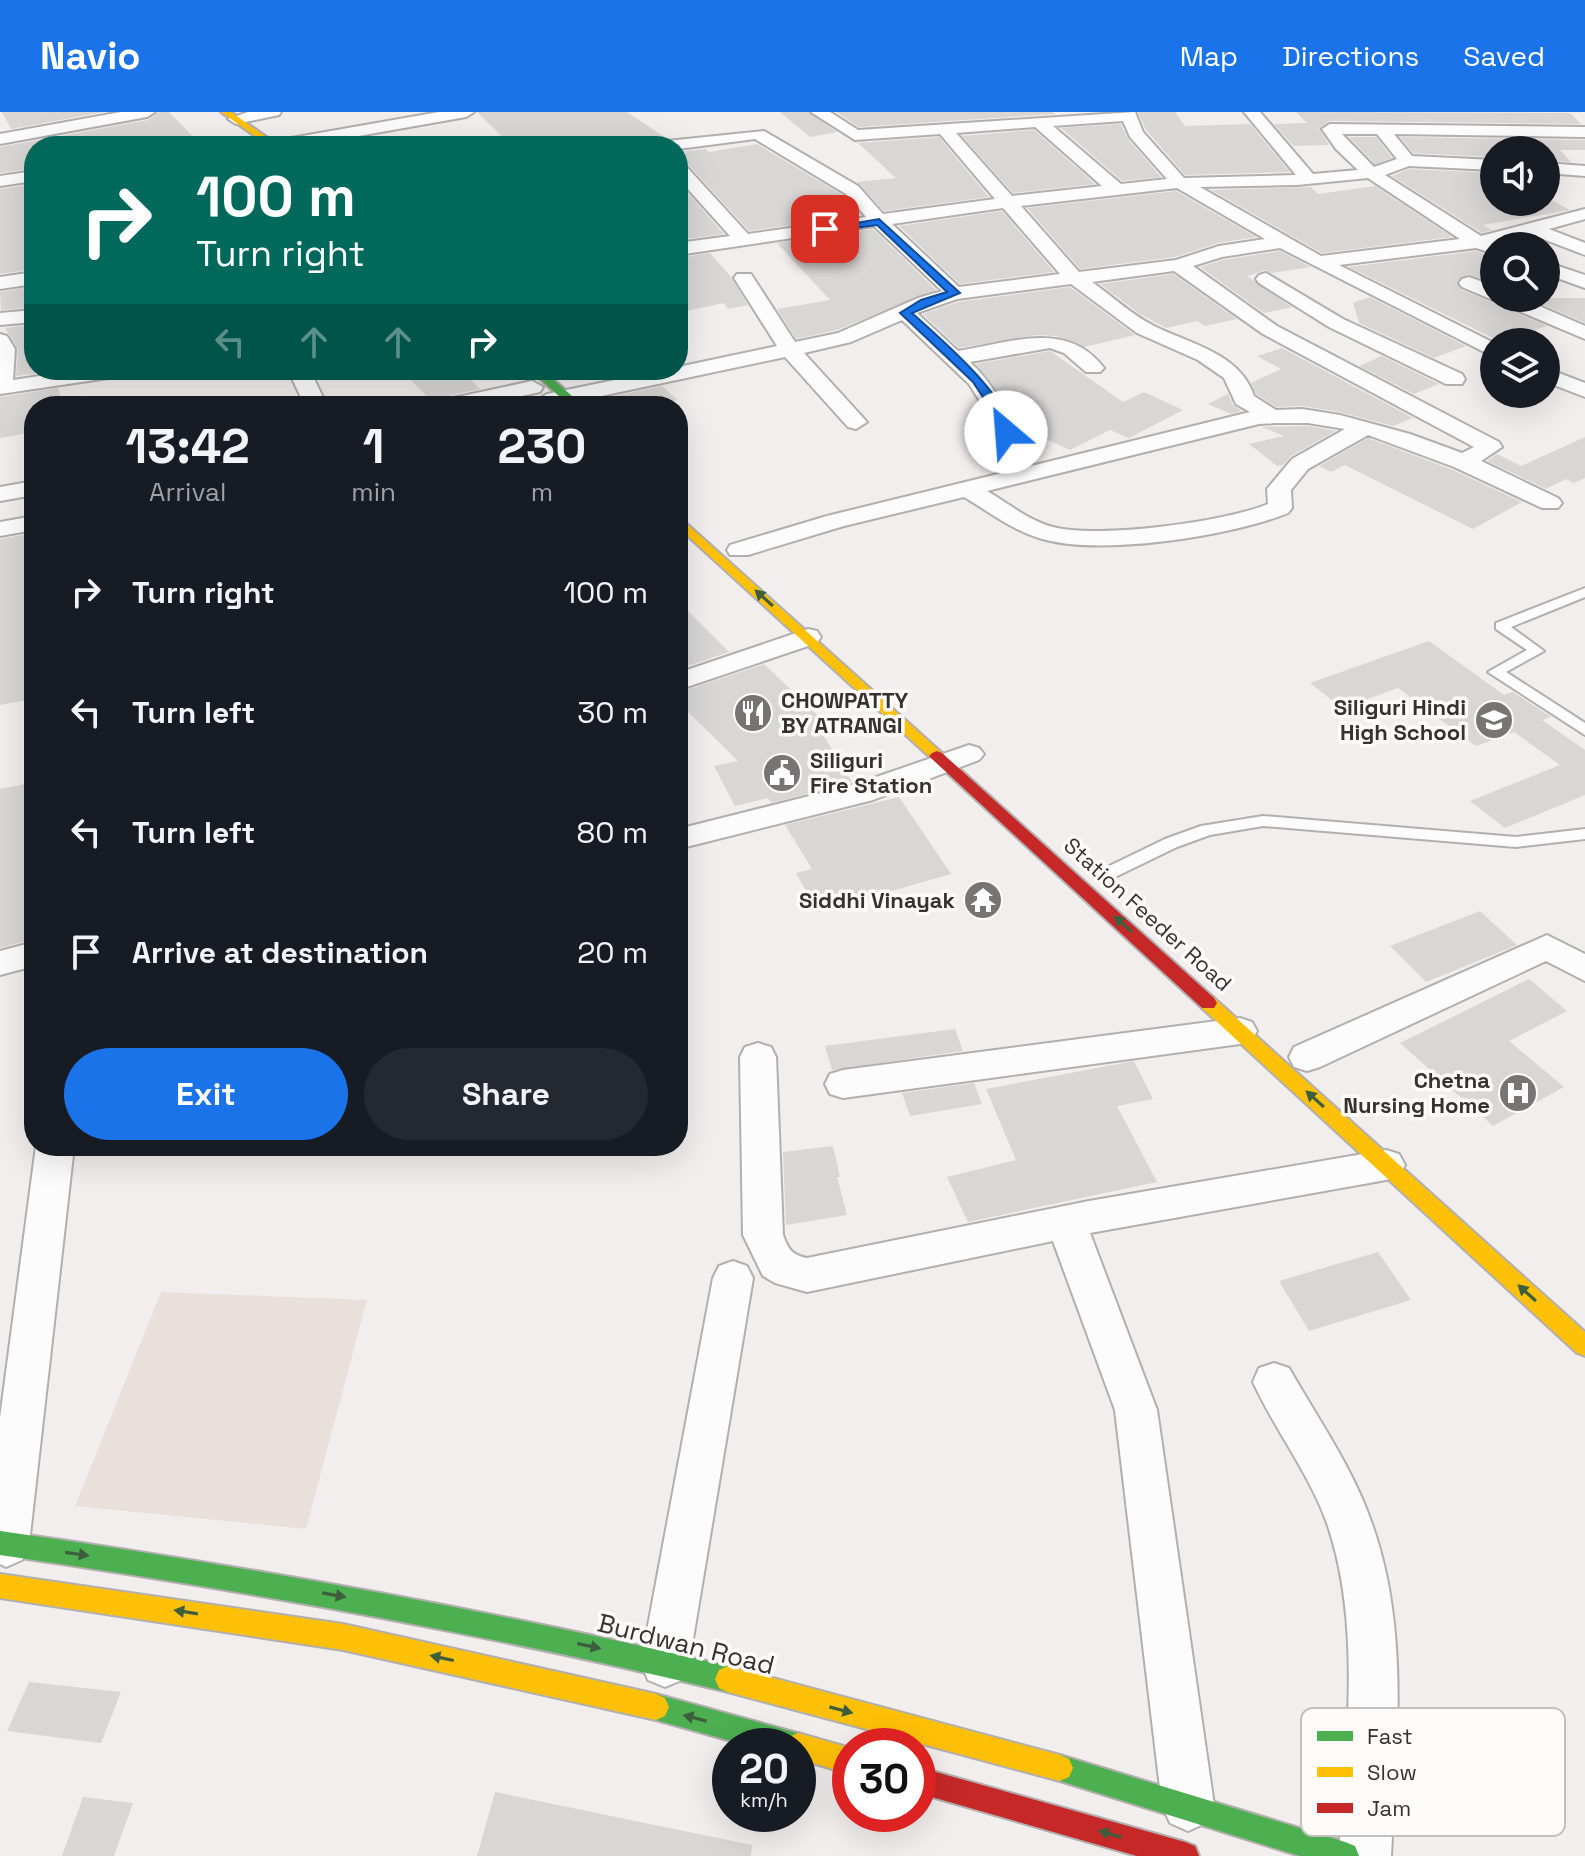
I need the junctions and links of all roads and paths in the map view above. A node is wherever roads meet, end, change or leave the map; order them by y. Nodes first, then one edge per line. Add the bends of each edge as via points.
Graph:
1 (147, 112) edge
2 (273, 112) edge
3 (466, 112) edge
4 (819, 112) edge
5 (882, 112) edge
6 (952, 112) edge
7 (1252, 112) edge
8 (1129, 114) edge
9 (224, 117) edge
10 (1028, 119) edge
11 (971, 127) junction
12 (59, 128) junction
13 (944, 129) junction
14 (1382, 129) junction
15 (898, 132) junction
16 (1585, 132) edge
17 (65, 136) edge
18 (240, 136) edge
19 (257, 136) edge
20 (330, 136) edge
21 (0, 139) edge
22 (688, 143) edge
23 (1407, 161) junction
24 (1480, 164) edge
25 (1560, 169) edge
26 (1585, 171) edge
27 (1372, 173) junction
28 (24, 177) edge
29 (1307, 178) junction
30 (688, 179) edge
31 (0, 181) edge
32 (1180, 183) junction
33 (1118, 190) junction
34 (1008, 203) junction
35 (1585, 214) edge
36 (879, 221) junction
37 (1528, 227) junction
38 (1516, 232) edge
39 (744, 240) junction
40 (1480, 241) edge
41 (1281, 242) junction
42 (1480, 246) edge
43 (688, 248) edge
44 (1585, 249) edge
45 (1318, 262) junction
46 (1178, 265) junction
47 (1560, 273) edge
48 (1073, 277) junction
49 (744, 278) dead end
50 (24, 279) edge
51 (1266, 279) dead end
52 (1585, 282) edge
53 (0, 283) edge
54 (1469, 283) dead end
55 (1480, 287) edge
56 (955, 293) junction
57 (1536, 312) edge
58 (906, 313) junction
59 (24, 317) edge
60 (0, 319) edge
61 (1585, 333) edge
62 (0, 340) edge
63 (1560, 341) edge
64 (790, 350) junction
65 (955, 358) junction
66 (1478, 367) edge
67 (1093, 368) dead end
68 (688, 369) edge
69 (55, 380) edge
70 (529, 380) edge
71 (628, 380) edge
72 (1560, 380) edge
73 (42, 382) junction
74 (0, 388) edge
75 (1585, 391) edge
76 (552, 394) edge
77 (45, 396) edge
78 (1402, 402) junction
79 (1273, 417) junction
80 (856, 422) dead end
81 (1364, 428) junction
82 (1464, 461) junction
83 (1023, 475) junction
84 (24, 490) edge
85 (969, 490) junction
86 (0, 494) edge
87 (1550, 503) dead end
88 (688, 515) edge
89 (688, 517) edge
90 (24, 525) edge
91 (0, 529) edge
92 (745, 555) joint
93 (1585, 592) edge
94 (808, 637) junction
95 (688, 679) edge
96 (1585, 730) edge
97 (963, 756) junction
98 (1585, 834) edge
99 (688, 836) edge
100 (1105, 875) dead end
101 (24, 957) edge
102 (0, 963) edge
103 (1585, 969) edge
104 (1240, 1031) junction
105 (758, 1057) dead end
106 (1308, 1057) dead end
107 (843, 1084) dead end
108 (54, 1156) edge
109 (1386, 1165) junction
110 (1066, 1222) junction
111 (733, 1278) dead end
112 (1585, 1346) edge
113 (1274, 1382) dead end
114 (3, 1543) edge
115 (0, 1586) edge
116 (665, 1663) junction
117 (1372, 1708) edge
118 (732, 1728) edge
119 (936, 1785) edge
120 (1188, 1805) junction
121 (1366, 1836) edge
122 (1185, 1856) edge
123 (1345, 1856) edge
124 (1365, 1856) edge

1 - 12 street
2 - 9 street
3 - 20 street
4 - 15 street via 855,135
5 - 15 street
6 - 11 street
7 - 29 street
8 - 10 street
8 - 32 street via 1136,134
9 - 18 street
9 - 19 street
10 - 11 street
10 - 33 street
11 - 13 street
12 - 17 street
12 - 21 street
13 - 15 street
13 - 34 street
14 - 16 street
14 - 23 street
14 - 27 street via 1330,129
22 - 36 street via 758,134 852,190
23 - 24 street
23 - 27 street
25 - 26 street
27 - 29 street
27 - 40 street
28 - 31 street
29 - 32 street
30 - 39 street
32 - 33 street
32 - 41 street
33 - 34 street
34 - 36 street
34 - 48 street
35 - 37 street
36 - 39 street
36 - 56 street
37 - 38 street
37 - 44 street
39 - 43 street
41 - 45 street
41 - 46 street
42 - 45 street
45 - 66 street
46 - 48 street
46 - 78 street via 1270,330
47 - 52 street
48 - 56 street
48 - 79 street via 1144,329 1205,356 1231,374 1244,399
49 - 64 street
50 - 53 street
51 - 66 street via 1336,323
54 - 55 street
56 - 58 street
57 - 61 street
58 - 64 street via 844,338
58 - 65 street
59 - 60 street
61 - 63 street
62 - 74 street via 5,349
64 - 68 street
64 - 80 street
65 - 67 street via 1052,342 1071,349
65 - 83 street via 997,411
66 - 78 street
69 - 73 street
70 - 76 street
71 - 76 street
72 - 75 street
73 - 74 street
73 - 77 street
78 - 82 street via 1491,447
79 - 81 street via 1305,416
79 - 83 street
81 - 82 street
81 - 85 street via 1300,464 1279,489 1280,508 1231,522 1076,538 1048,533
82 - 87 street
83 - 85 street
84 - 86 street
85 - 92 street via 836,521
88 - 92 street, Station Feeder Road
94 -> 89 street, Station Feeder Road
90 - 91 street
93 - 96 lane via 1501,626 1537,651 1495,672
94 - 95 street
94 - 97 street, Station Feeder Road
97 - 99 street via 862,793
104 -> 97 street, Station Feeder Road
98 - 100 lane via 1516,842 1263,821 1207,830
101 - 102 street
103 - 106 street via 1547,947
104 - 107 street
109 -> 104 street, Station Feeder Road
105 - 110 street via 763,1235 772,1259 786,1272 807,1275
108 - 114 street
109 - 110 street
112 -> 109 street, Station Feeder Road
110 - 120 street via 1136,1410
111 - 116 street
113 - 117 street via 1350,1524 1364,1579
114 -> 116 street, Burdwan Road via 218,1574
118 -> 115 street via 619,1697 343,1637
116 -> 120 street, Burdwan Road
122 -> 119 street
120 - 123 street, Burdwan Road
121 - 124 street

